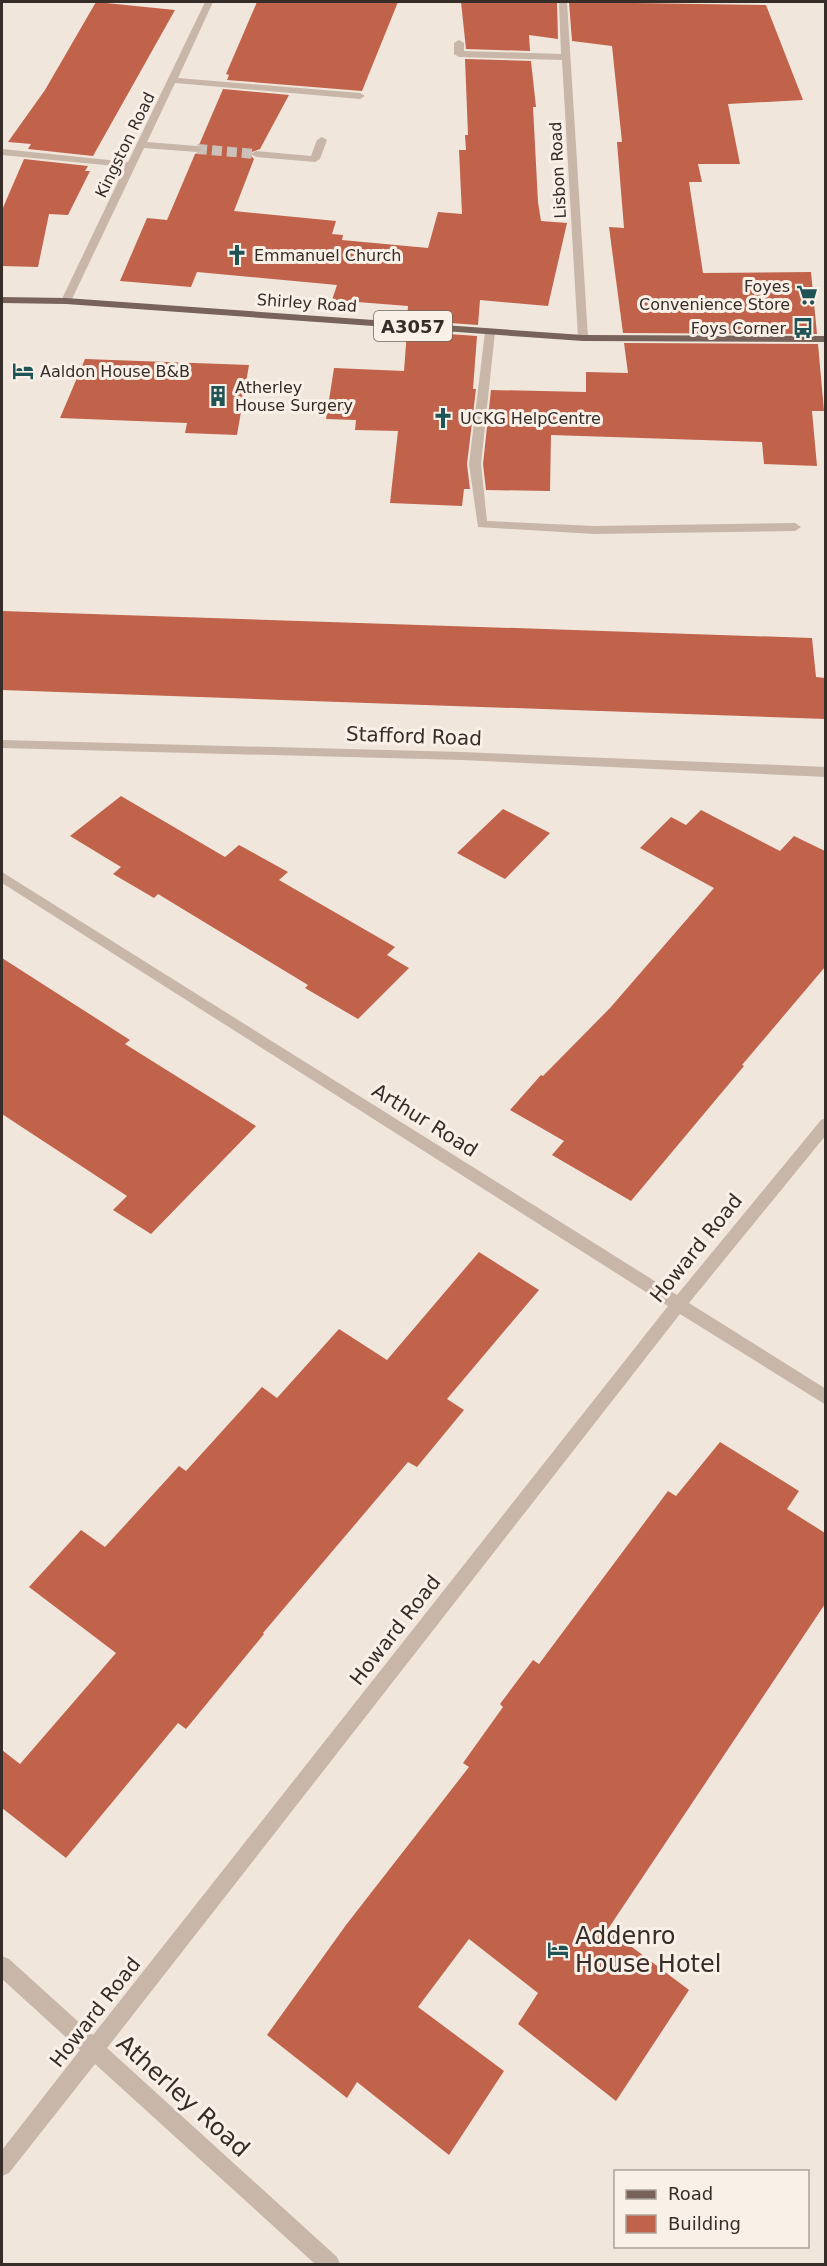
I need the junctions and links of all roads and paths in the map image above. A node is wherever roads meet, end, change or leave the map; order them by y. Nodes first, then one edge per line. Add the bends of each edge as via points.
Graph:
1 (209, 2) edge
2 (562, 2) edge
3 (459, 42) dead end
4 (566, 57) junction
5 (172, 80) junction
6 (360, 96) dead end
7 (322, 140) dead end
8 (142, 145) junction
9 (197, 149) tunnel mouth
10 (2, 152) edge
11 (256, 154) tunnel mouth
12 (133, 165) junction
13 (2, 300) edge
14 (66, 301) junction
15 (490, 332) junction
16 (583, 338) junction
17 (825, 339) edge
18 (795, 527) dead end
19 (2, 744) edge
20 (825, 772) edge
21 (2, 878) edge
22 (825, 1124) edge
23 (679, 1304) junction
24 (825, 1398) edge
25 (2, 1966) edge
26 (94, 2050) junction
27 (2, 2166) edge
28 (330, 2265) edge

1 - 5 street, Kingston Road
2 - 4 street, Lisbon Road
3 - 4 street via 459,54
4 - 16 street, Lisbon Road
5 - 6 street
5 - 8 street, Kingston Road
7 - 11 street via 315,159
8 - 9 street
8 - 12 street, Kingston Road
10 - 12 street
12 - 14 street, Kingston Road
13 - 14 main road, Shirley Road / A3057
14 - 15 main road, Shirley Road / A3057
15 - 16 main road, Shirley Road / A3057
15 - 18 street via 475,464 482,524 594,530
16 - 17 main road, Shirley Road / A3057
19 - 20 street, Stafford Road via 462,756
21 - 23 street, Arthur Road
22 - 23 street, Howard Road
23 - 24 street, Arthur Road
23 - 26 street, Howard Road
25 - 26 street, Atherley Road
26 - 27 street, Howard Road
26 - 28 street, Atherley Road

